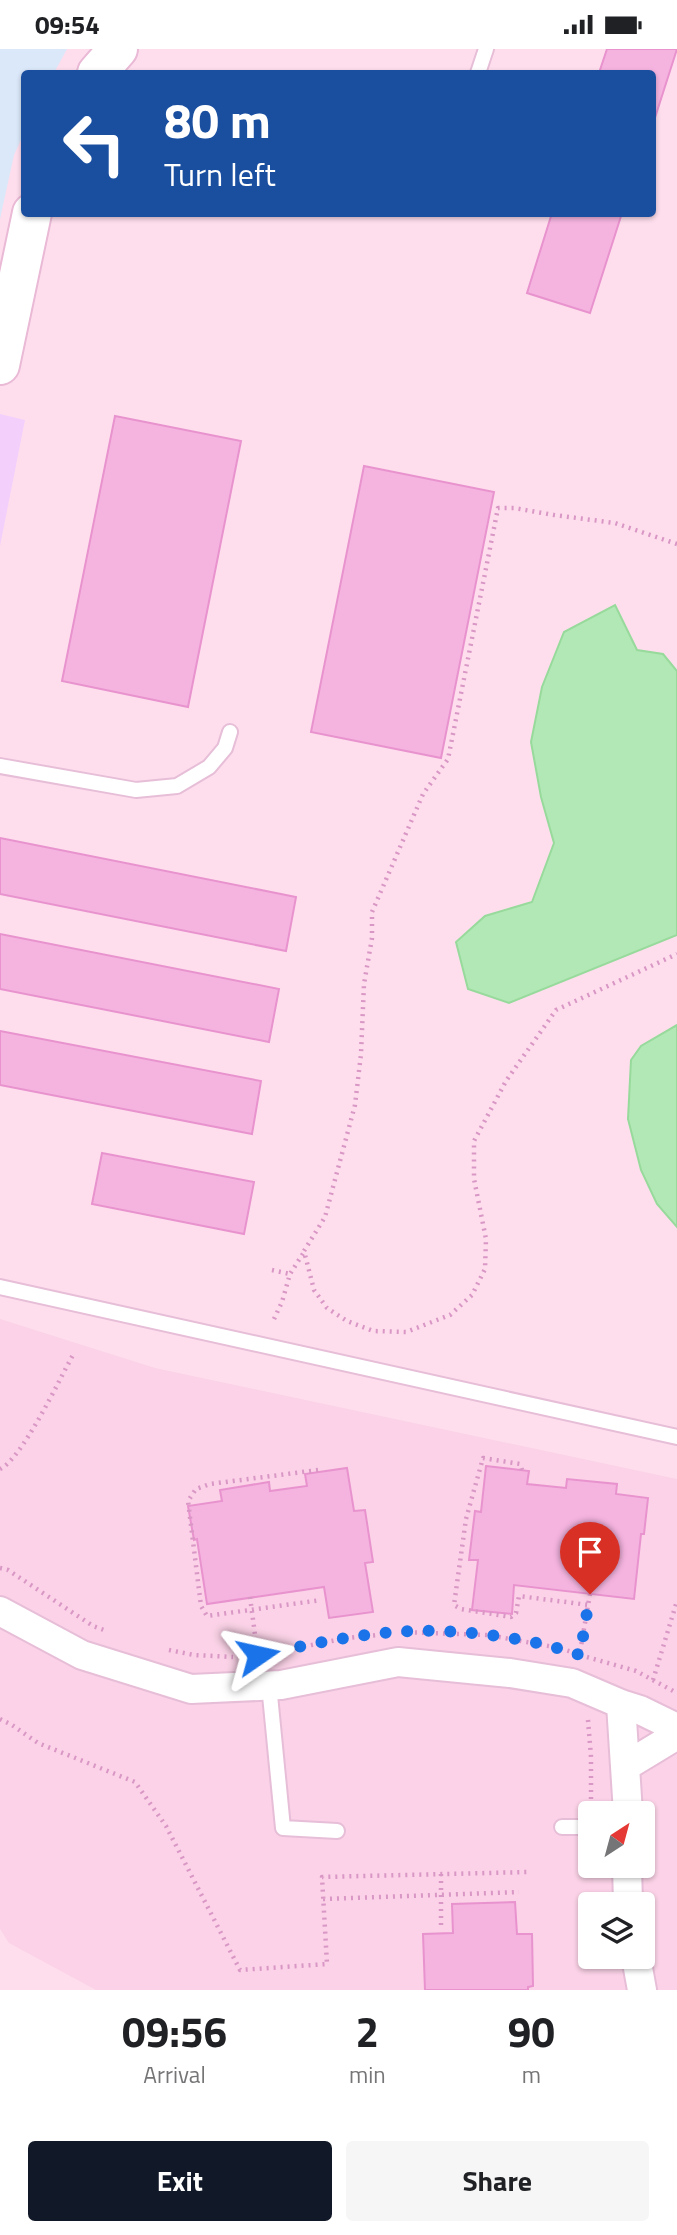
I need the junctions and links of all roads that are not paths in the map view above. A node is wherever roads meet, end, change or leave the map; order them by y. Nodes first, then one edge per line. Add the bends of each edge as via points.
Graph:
1 (118, 49) edge
2 (486, 49) edge
3 (100, 70) edge
4 (479, 70) edge
5 (31, 217) edge
6 (0, 365) edge
7 (230, 731) dead end
8 (0, 766) edge
9 (0, 1287) edge
10 (677, 1437) edge
11 (0, 1611) edge
12 (265, 1686) junction
13 (621, 1704) junction
14 (677, 1728) edge
15 (677, 1735) edge
16 (626, 1766) junction
17 (627, 1801) edge
18 (562, 1827) dead end
19 (578, 1827) edge
20 (337, 1831) dead end
21 (638, 1969) edge
22 (642, 1990) edge

1 - 3 street
2 - 4 lane
5 - 6 street
7 - 8 lane via 225,748 209,767 177,786 135,790
9 - 10 lane
11 - 12 street via 82,1654 191,1689
12 - 13 street via 398,1662 572,1683
12 - 20 lane via 284,1828
13 - 14 street
13 - 16 street
15 - 16 street
16 - 17 street
18 - 19 lane
21 - 22 street

